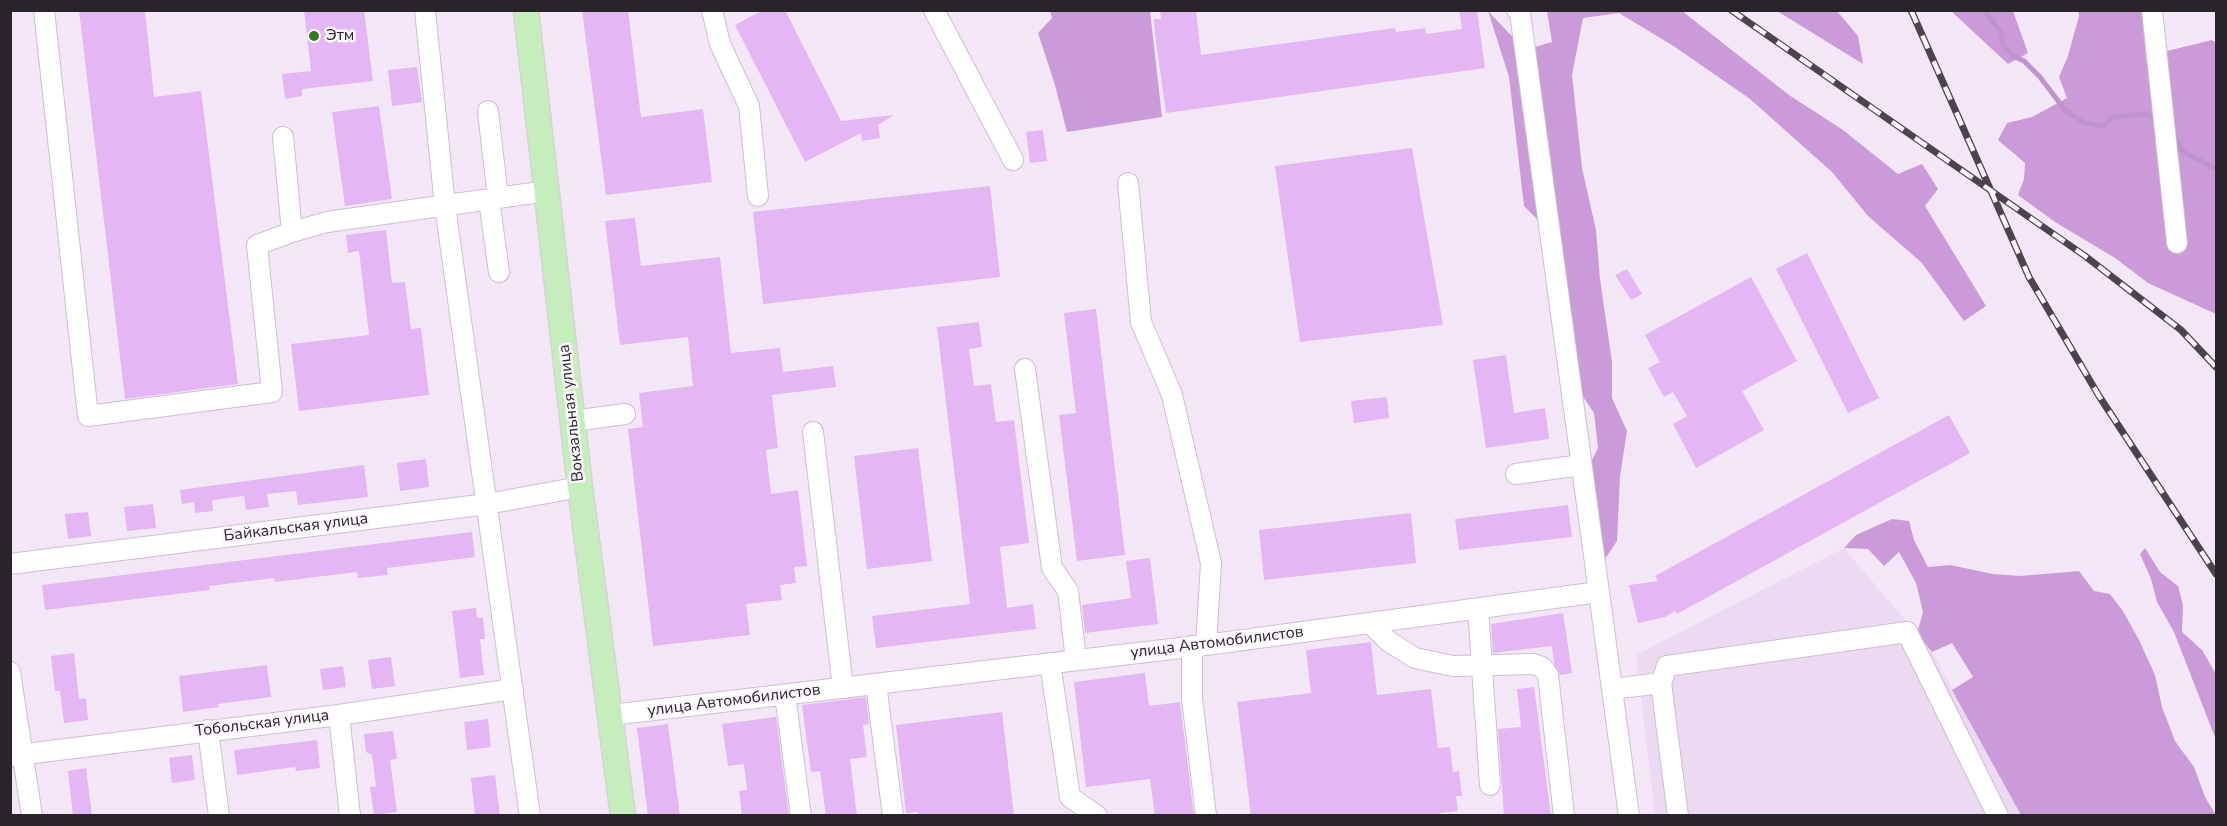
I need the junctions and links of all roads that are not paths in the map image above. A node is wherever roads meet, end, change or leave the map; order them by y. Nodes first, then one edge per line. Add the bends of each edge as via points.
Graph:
1 (44, 10) edge
2 (425, 10) edge
3 (526, 10) edge
4 (712, 10) edge
5 (934, 10) edge
6 (1517, 10) edge
7 (2152, 10) edge
8 (488, 111) dead end
9 (283, 137) dead end
10 (1013, 160) dead end
11 (1128, 183) dead end
12 (547, 191) junction
13 (758, 195) dead end
14 (494, 199) junction
15 (445, 206) junction
16 (292, 232) junction
17 (2177, 243) dead end
18 (499, 272) dead end
19 (1025, 369) dead end
20 (625, 414) dead end
21 (573, 421) junction
22 (813, 432) dead end
23 (1581, 465) junction
24 (1516, 474) dead end
25 (580, 487) junction
26 (487, 504) junction
27 (10, 564) edge
28 (1599, 592) junction
29 (1478, 609) junction
30 (1370, 623) junction
31 (1199, 646) junction
32 (1076, 660) junction
33 (1050, 663) junction
34 (1483, 667) junction
35 (10, 672) edge
36 (1661, 683) junction
37 (876, 684) junction
38 (843, 688) junction
39 (513, 689) junction
40 (1612, 689) junction
41 (785, 695) junction
42 (339, 715) junction
43 (611, 715) junction
44 (208, 730) junction
45 (16, 756) edge
46 (1490, 785) dead end
47 (32, 816) edge
48 (219, 816) edge
49 (350, 816) edge
50 (530, 816) edge
51 (623, 816) edge
52 (801, 816) edge
53 (893, 816) edge
54 (1097, 816) edge
55 (1206, 816) edge
56 (1564, 816) edge
57 (1629, 816) edge
58 (1677, 816) edge
59 (1998, 816) edge

1 - 16 street via 88,416 272,392 257,245
2 - 15 street
3 - 12 main road, Вокзальная улица
4 - 13 street via 720,44 749,106
5 - 10 street
6 - 23 street
7 - 17 street
8 - 14 street
9 - 16 street
11 - 31 street via 1141,322 1172,395 1211,564
12 - 14 street
12 - 21 main road, Вокзальная улица
14 - 15 street
14 - 18 street
15 - 16 street via 327,222
15 - 26 street
19 - 32 street via 1052,568 1068,591
20 - 21 street
21 - 25 main road, Вокзальная улица
22 - 38 street
23 - 24 street
23 - 28 street
25 - 26 street, Байкальская улица
25 - 43 main road, Вокзальная улица
26 - 27 street, Байкальская улица
26 - 39 street
28 - 29 street, улица Автомобилистов
28 - 40 street
29 - 30 street, улица Автомобилистов
29 - 34 street
30 - 31 street, улица Автомобилистов
30 - 34 street via 1388,641 1415,658
31 - 32 street, улица Автомобилистов
31 - 55 street via 1192,698
32 - 33 street, улица Автомобилистов
33 - 37 street, улица Автомобилистов
33 - 54 street via 1070,797
34 - 46 street
34 - 56 street via 1534,664 1548,675
35 - 45 street
36 - 40 street
36 - 58 street
36 - 59 street via 1667,666 1907,632
37 - 38 street, улица Автомобилистов
37 - 53 street
38 - 41 street, улица Автомобилистов
39 - 42 street, Тобольская улица
39 - 50 street
40 - 57 street
41 - 43 street, улица Автомобилистов
41 - 52 street
42 - 44 street, Тобольская улица
42 - 49 street
43 - 51 main road, Вокзальная улица
44 - 45 street, Тобольская улица
44 - 48 street
45 - 47 street

